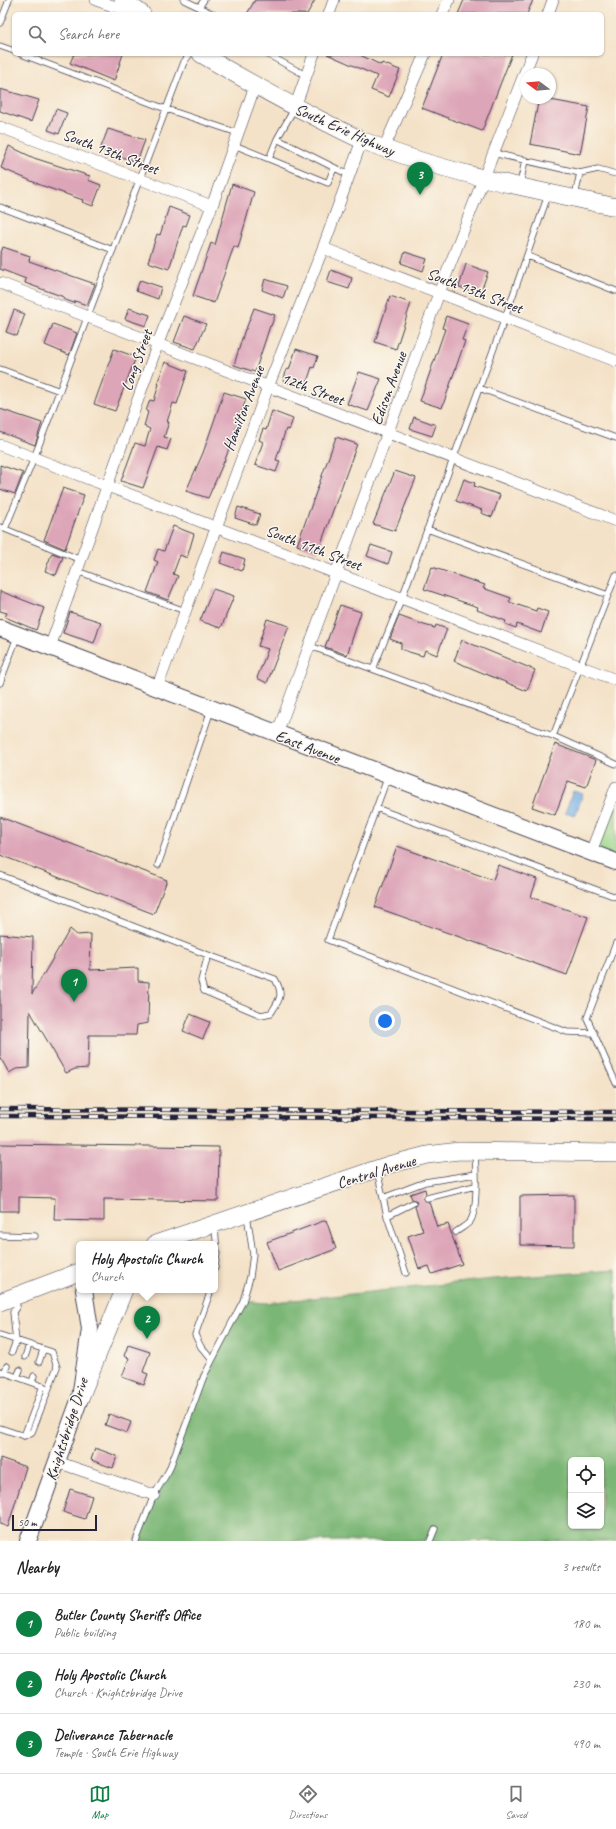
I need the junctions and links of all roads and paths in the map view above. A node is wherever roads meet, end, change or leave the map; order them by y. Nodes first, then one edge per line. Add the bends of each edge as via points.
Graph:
1 (8, 0) edge
2 (96, 0) edge
3 (123, 0) edge
4 (184, 0) edge
5 (204, 0) edge
6 (334, 0) edge
7 (448, 0) edge
8 (553, 0) edge
9 (199, 8) junction
10 (130, 12) edge
11 (139, 12) edge
12 (208, 12) edge
13 (330, 12) edge
14 (443, 12) edge
15 (549, 12) edge
16 (0, 23) edge
17 (0, 46) edge
18 (12, 50) edge
19 (26, 56) edge
20 (188, 56) edge
21 (204, 56) edge
22 (270, 56) edge
23 (313, 56) edge
24 (424, 56) edge
25 (531, 56) edge
26 (307, 76) junction
27 (255, 86) junction
28 (295, 107) junction
29 (166, 109) junction
30 (0, 127) edge
31 (238, 133) junction
32 (277, 139) junction
33 (362, 140) junction
34 (234, 145) junction
35 (384, 148) junction
36 (493, 153) junction
37 (269, 159) junction
38 (525, 160) junction
39 (334, 168) junction
40 (580, 173) junction
41 (616, 174) edge
42 (349, 175) junction
43 (483, 178) junction
44 (140, 179) junction
45 (520, 186) junction
46 (549, 193) junction
47 (574, 198) junction
48 (212, 206) junction
49 (0, 207) edge
50 (616, 207) edge
51 (323, 248) junction
52 (113, 250) junction
53 (528, 256) junction
54 (0, 283) edge
55 (616, 291) edge
56 (439, 294) junction
57 (88, 316) junction
58 (505, 318) junction
59 (158, 343) junction
60 (616, 361) edge
61 (0, 369) edge
62 (268, 387) junction
63 (479, 388) junction
64 (60, 390) junction
65 (389, 434) junction
66 (616, 438) edge
67 (0, 445) edge
68 (34, 458) junction
69 (452, 458) junction
70 (108, 486) junction
71 (616, 521) edge
72 (216, 527) junction
73 (3, 528) edge
74 (427, 529) junction
75 (81, 560) junction
76 (77, 571) junction
77 (337, 574) junction
78 (616, 575) edge
79 (608, 595) junction
80 (402, 598) junction
81 (185, 611) junction
82 (0, 628) edge
83 (18, 635) junction
84 (310, 646) junction
85 (50, 647) junction
86 (580, 666) junction
87 (373, 669) junction
88 (616, 680) edge
89 (0, 683) edge
90 (156, 688) junction
91 (212, 709) junction
92 (277, 734) junction
93 (553, 736) junction
94 (616, 764) edge
95 (388, 776) junction
96 (616, 787) edge
97 (376, 808) junction
98 (591, 852) junction
99 (616, 862) edge
100 (158, 865) dead end
101 (0, 875) edge
102 (616, 897) edge
103 (616, 943) edge
104 (208, 955) junction
105 (594, 1033) junction
106 (616, 1083) edge
107 (474, 1151) junction
108 (612, 1153) edge
109 (377, 1169) junction
110 (476, 1174) junction
111 (475, 1186) junction
112 (382, 1198) junction
113 (427, 1198) dead end
114 (413, 1203) dead end
115 (247, 1213) junction
116 (387, 1216) junction
117 (214, 1224) junction
118 (456, 1232) dead end
119 (0, 1234) edge
120 (35, 1236) dead end
121 (164, 1241) edge
122 (216, 1241) edge
123 (76, 1273) edge
124 (406, 1273) dead end
125 (84, 1293) edge
126 (123, 1293) edge
127 (210, 1293) edge
128 (7, 1304) edge
129 (1, 1338) edge
130 (16, 1340) junction
131 (29, 1345) junction
132 (43, 1350) junction
133 (12, 1352) dead end
134 (25, 1357) dead end
135 (212, 1360) junction
136 (39, 1362) dead end
137 (7, 1366) dead end
138 (20, 1370) dead end
139 (2, 1372) edge
140 (34, 1376) dead end
141 (17, 1377) junction
142 (32, 1382) junction
143 (46, 1387) junction
144 (80, 1398) junction
145 (0, 1428) edge
146 (57, 1462) junction
147 (154, 1495) junction
148 (435, 1529) dead end
149 (28, 1541) edge
150 (136, 1541) edge
151 (430, 1541) edge

1 - 16 lane
2 - 10 street
3 - 11 main road
4 - 9 lane
5 - 9 lane
6 - 13 street
7 - 14 street
8 - 15 street
9 - 12 lane
17 - 18 lane
19 - 29 lane
20 - 29 lane
21 - 27 main road, South Erie Highway
22 - 26 lane
23 - 26 street
24 - 35 street
25 - 36 street, Edison Avenue
26 - 28 street
27 - 28 main road, South Erie Highway
27 - 31 street, Long Street
28 - 32 lane
28 - 33 main road, South Erie Highway
29 - 31 lane
29 - 44 lane
30 - 44 street, South 13th Street
31 - 34 street, Long Street
32 - 37 lane
32 - 39 lane
33 - 35 main road, South Erie Highway
33 - 42 street, Hamilton Avenue
34 - 37 lane
34 - 48 street, Long Street
35 - 43 main road, South Erie Highway
36 - 38 lane
36 - 43 street, Edison Avenue
37 - 39 lane via 328,183
38 - 40 lane
38 - 45 lane
39 - 42 lane
40 - 41 lane via 598,170
40 - 47 lane
42 - 51 street, Hamilton Avenue
43 - 45 main road, South Erie Highway
43 - 56 street, Edison Avenue
44 - 48 street, South 13th Street
44 - 52 lane
45 - 46 main road, South Erie Highway
46 - 47 main road, South Erie Highway
46 - 53 lane
47 - 50 main road, South Erie Highway
48 - 59 street, Long Street
49 - 52 lane
51 - 56 street, South 13th Street
51 - 62 street, Hamilton Avenue
52 - 57 lane
53 - 55 lane
53 - 58 lane
54 - 57 street, 12th Street
56 - 58 street, South 13th Street
56 - 65 street, Edison Avenue
57 - 59 street, 12th Street
57 - 64 lane
58 - 60 street, South 13th Street
58 - 63 lane
59 - 62 street, 12th Street
59 - 70 street, Long Street
61 - 64 lane
62 - 65 street, 12th Street
62 - 72 street, Hamilton Avenue
63 - 66 lane
63 - 69 lane
64 - 68 lane
65 - 69 street, 12th Street
65 - 77 street, Edison Avenue
67 - 68 street, South 11th Street
68 - 70 street, South 11th Street
68 - 73 lane
69 - 71 street, 12th Street
69 - 74 lane
70 - 72 street, South 11th Street
70 - 75 street, Long Street
72 - 77 street, South 11th Street
72 - 81 street, Hamilton Avenue
73 - 75 lane
74 - 79 lane
74 - 80 lane
75 - 76 street, Long Street
76 - 81 lane
76 - 85 street, Long Street
77 - 80 street, South 11th Street
77 - 84 street, Edison Avenue
78 - 79 lane
79 - 86 lane
80 - 86 street, South 11th Street
80 - 87 lane
81 - 90 street, Hamilton Avenue
82 - 83 street, East Avenue
83 - 85 street, East Avenue
83 - 89 lane
84 - 87 lane
84 - 92 street, Edison Avenue
85 - 90 street, East Avenue
86 - 88 street, South 11th Street
86 - 93 lane
87 - 93 lane
90 - 91 street, East Avenue
91 - 92 street, East Avenue
91 - 100 lane
92 - 95 street, East Avenue
93 - 94 lane
95 - 97 lane
95 - 98 street, East Avenue
96 - 98 street
97 - 102 lane
97 - 105 lane via 328,940 567,1032
98 - 99 street, East Avenue
101 - 104 lane
103 - 105 lane via 587,1018
104 - 104 lane via 201,981 204,990 261,1015 271,1013 280,999 281,988 275,979
105 - 106 lane
107 - 108 main road, Central Avenue
107 - 109 main road, Central Avenue via 427,1156
107 - 110 lane
109 - 112 lane
109 - 115 main road, Central Avenue
110 - 111 lane
110 - 112 lane via 425,1182
111 - 113 lane
111 - 118 lane via 471,1219
112 - 116 lane
114 - 116 lane
115 - 117 main road, Central Avenue
115 - 135 lane via 253,1254 250,1277 243,1301
116 - 124 lane
117 - 121 main road, Central Avenue
117 - 122 lane
119 - 120 lane
123 - 128 main road
125 - 144 street, Knightsbridge Drive via 90,1329
126 - 144 main road
127 - 135 lane via 195,1335
128 - 130 lane
129 - 130 lane
130 - 131 lane
130 - 133 lane
131 - 132 lane
131 - 134 lane
132 - 136 lane
132 - 143 lane via 52,1352 57,1367
135 - 147 lane via 169,1470
137 - 139 lane
138 - 141 lane
139 - 141 lane
140 - 142 lane
141 - 142 lane
142 - 143 lane
143 - 145 lane via 24,1436
144 - 146 street, Knightsbridge Drive
146 - 147 street
146 - 149 street, Knightsbridge Drive
147 - 150 lane
148 - 151 lane

